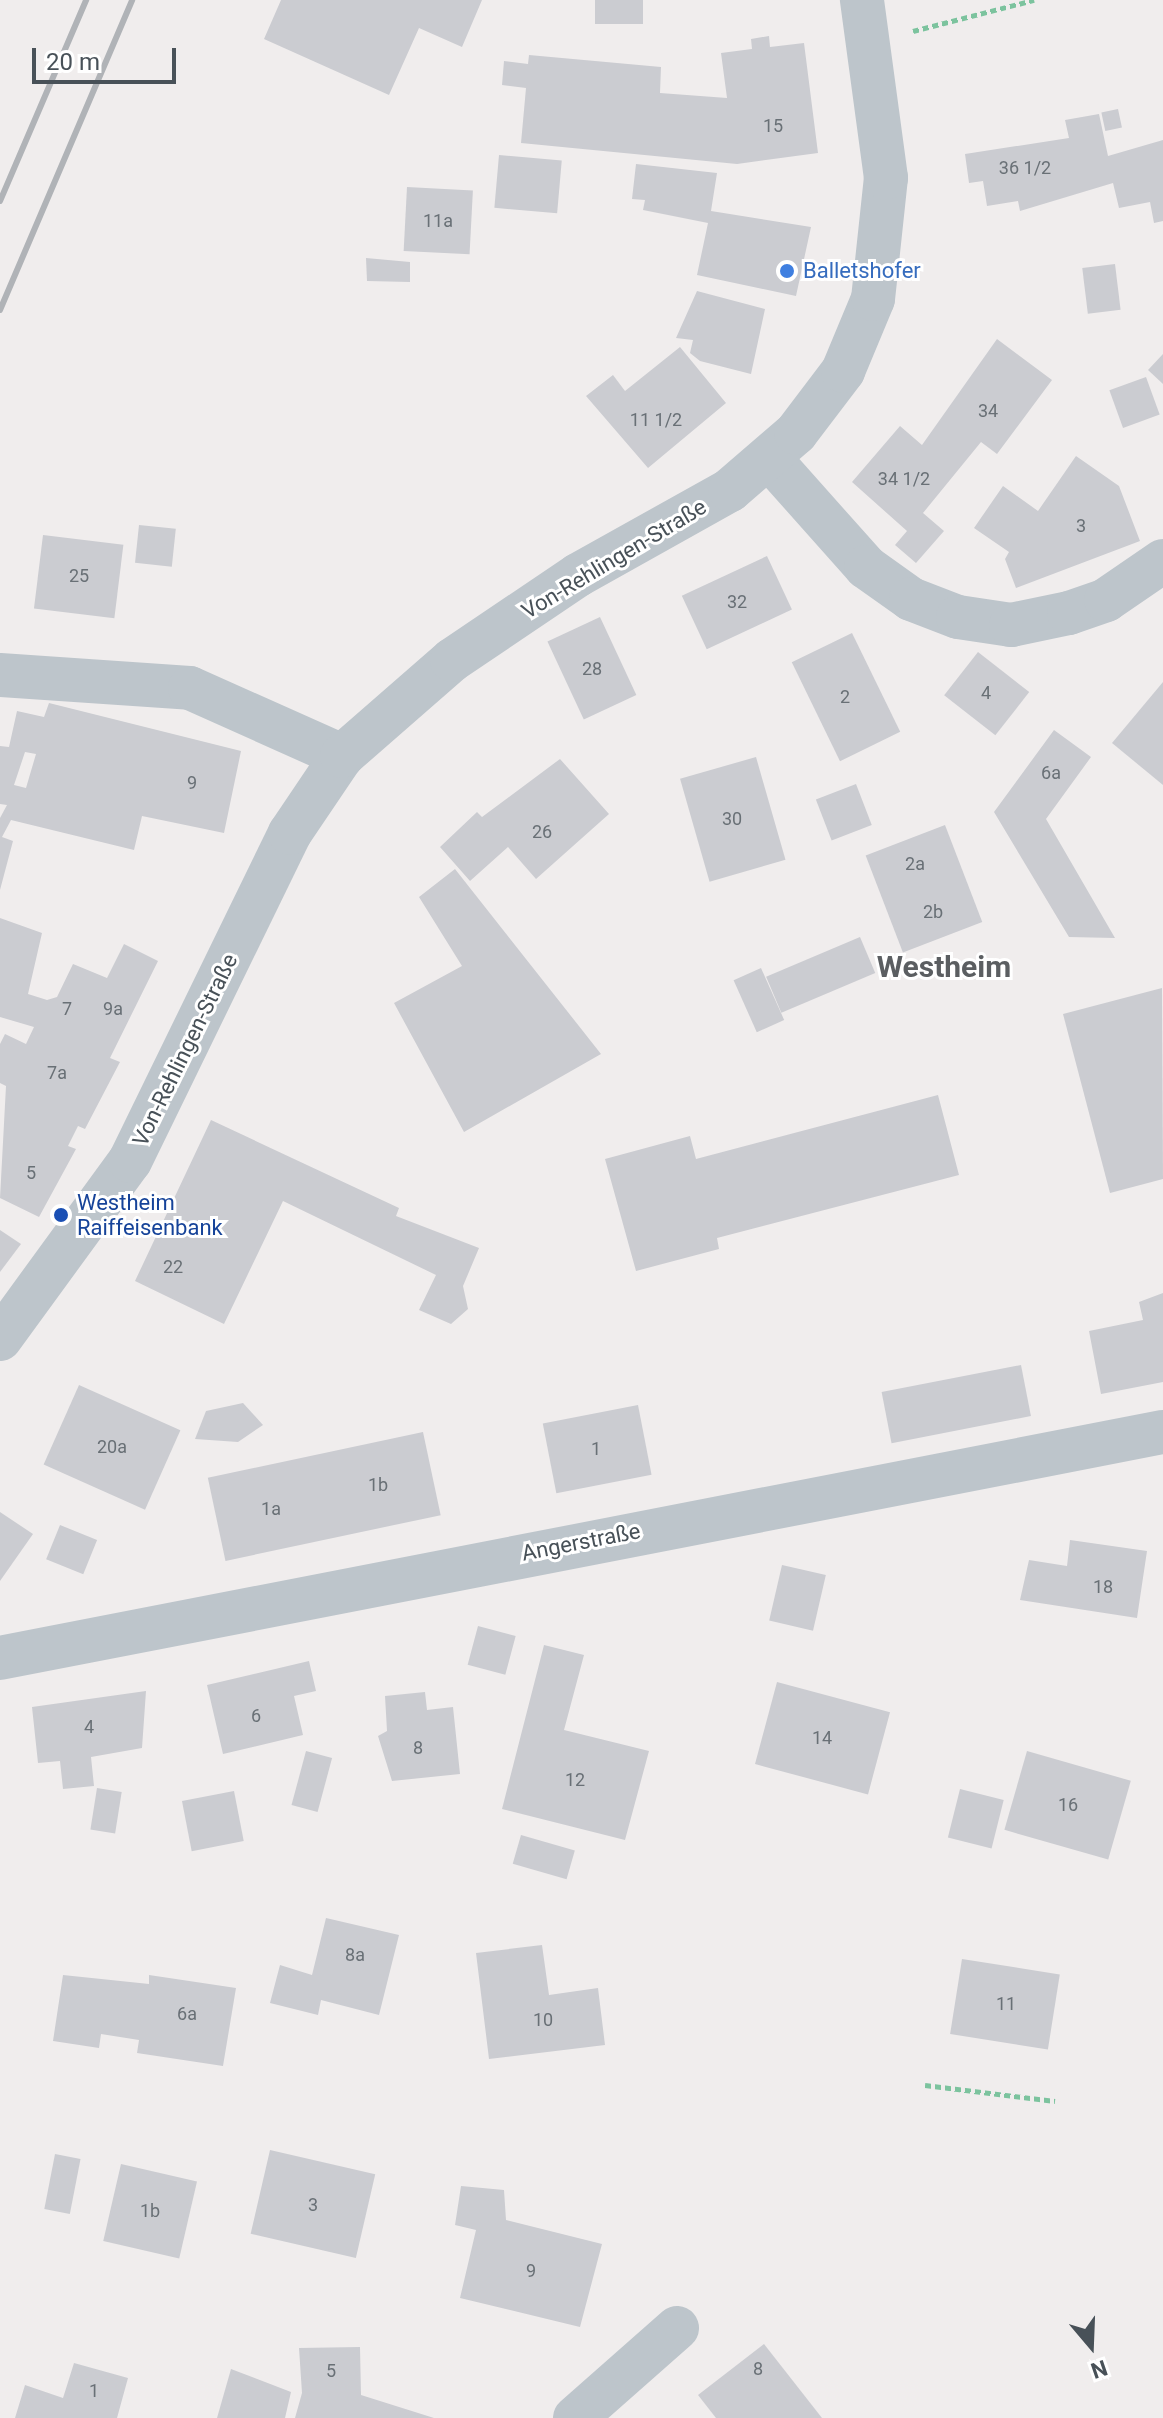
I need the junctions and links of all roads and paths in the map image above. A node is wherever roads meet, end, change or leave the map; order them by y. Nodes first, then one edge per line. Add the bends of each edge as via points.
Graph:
1 (1034, 0) edge
2 (865, 20) edge
3 (769, 458) junction
4 (1157, 578) edge
5 (0, 675) edge
6 (342, 756) junction
7 (0, 1339) edge
8 (1163, 1432) edge
9 (0, 1658) edge
10 (925, 2085) dead end
11 (1055, 2101) dead end
12 (677, 2328) dead end
13 (575, 2418) edge

1 - 2 path
2 - 3 street, Von-Rehlingen-Straße via 886,178 873,299 843,371
3 - 4 street via 866,567 911,599 958,617 1011,625 1054,616
3 - 6 street, Von-Rehlingen-Straße via 718,498 578,575 452,660
5 - 6 street via 190,688
6 - 7 street, Von-Rehlingen-Straße via 290,833 130,1161
8 - 9 street, Angerstraße
10 - 11 path
12 - 13 street

